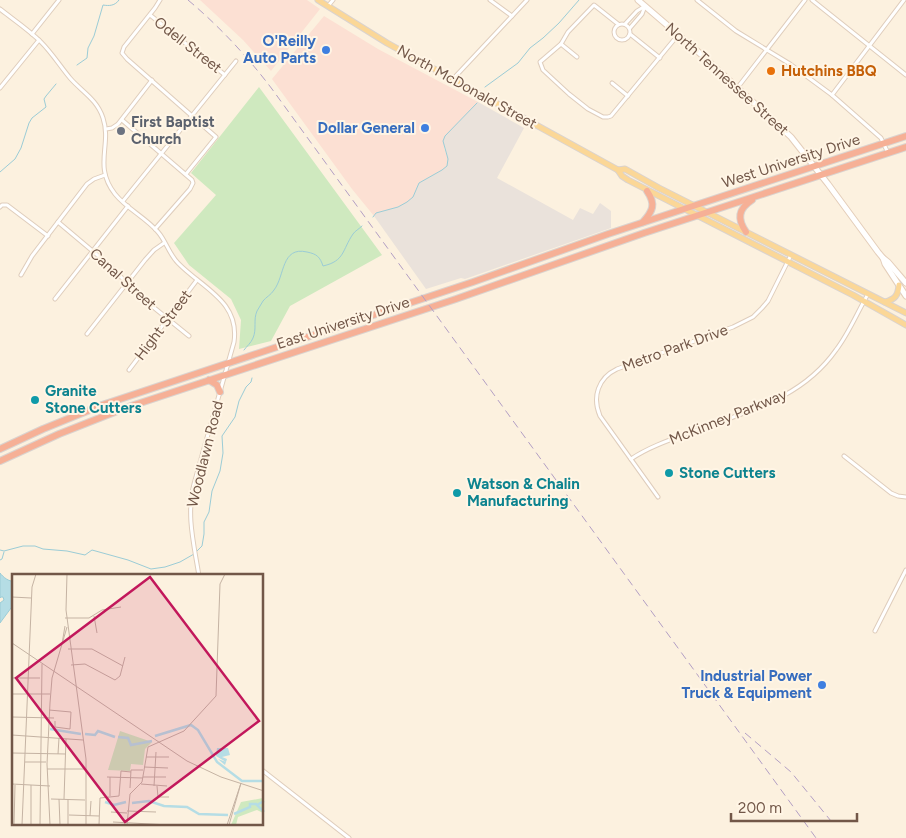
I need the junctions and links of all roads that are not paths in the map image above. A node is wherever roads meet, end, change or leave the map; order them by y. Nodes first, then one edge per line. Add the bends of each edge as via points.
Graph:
1 (59, 0) edge
2 (160, 0) edge
3 (318, 0) edge
4 (332, 0) edge
5 (490, 0) edge
6 (527, 0) edge
7 (638, 0) edge
8 (650, 0) edge
9 (697, 0) edge
10 (805, 0) edge
11 (812, 0) edge
12 (904, 0) edge
13 (328, 6) junction
14 (645, 6) junction
15 (0, 9) edge
16 (150, 15) junction
17 (512, 16) junction
18 (618, 24) junction
19 (625, 24) junction
20 (630, 28) junction
21 (32, 34) junction
22 (630, 34) junction
23 (679, 35) junction
24 (38, 40) junction
25 (561, 44) junction
26 (869, 45) junction
27 (767, 49) junction
28 (578, 57) dead end
29 (660, 58) junction
30 (236, 61) dead end
31 (225, 74) junction
32 (906, 76) edge
33 (453, 79) junction
34 (152, 80) junction
35 (612, 83) dead end
36 (0, 88) edge
37 (738, 88) junction
38 (832, 95) junction
39 (628, 96) junction
40 (192, 116) junction
41 (122, 120) junction
42 (106, 129) junction
43 (906, 136) edge
44 (884, 143) junction
45 (906, 146) edge
46 (888, 152) junction
47 (161, 153) junction
48 (815, 166) junction
49 (618, 170) junction
50 (186, 174) junction
51 (822, 175) junction
52 (106, 176) junction
53 (647, 191) junction
54 (763, 194) junction
55 (123, 201) junction
56 (128, 206) junction
57 (694, 206) junction
58 (0, 207) edge
59 (684, 209) junction
60 (708, 213) junction
61 (697, 216) junction
62 (58, 222) junction
63 (642, 223) junction
64 (155, 229) junction
65 (746, 232) junction
66 (48, 236) junction
67 (164, 243) junction
68 (577, 244) junction
69 (93, 252) junction
70 (581, 255) junction
71 (792, 255) junction
72 (883, 258) junction
73 (788, 262) junction
74 (21, 276) dead end
75 (197, 280) junction
76 (906, 283) edge
77 (127, 284) junction
78 (899, 285) junction
79 (868, 293) junction
80 (906, 296) edge
81 (55, 299) dead end
82 (864, 301) junction
83 (885, 302) junction
84 (906, 313) edge
85 (168, 319) junction
86 (906, 325) edge
87 (88, 334) dead end
88 (316, 334) junction
89 (188, 336) dead end
90 (320, 344) junction
91 (228, 363) junction
92 (129, 370) dead end
93 (224, 375) junction
94 (209, 380) junction
95 (145, 391) junction
96 (220, 392) junction
97 (148, 401) junction
98 (0, 449) edge
99 (844, 456) dead end
100 (631, 459) junction
101 (0, 461) edge
102 (658, 497) dead end
103 (906, 497) edge
104 (906, 570) edge
105 (199, 574) edge
106 (875, 630) dead end
107 (264, 772) edge
108 (349, 838) edge

1 - 21 street
2 - 16 street
3 - 13 main road, North McDonald Street
4 - 13 street
5 - 17 street
6 - 17 street
7 - 14 street, North Tennessee Street
8 - 14 street
9 - 27 street via 736,31
10 - 27 street
11 - 26 street
12 - 26 street
13 - 33 main road, North McDonald Street
14 - 19 street
14 - 20 street
14 - 23 street, North Tennessee Street
15 - 21 street
16 - 31 street, Odell Street
16 - 34 street via 122,53
17 - 33 street
18 - 19 street
18 - 22 street via 614,29 617,39 628,39
18 - 25 street via 594,5
19 - 20 street
20 - 22 street
21 - 24 street
22 - 29 street
23 - 29 street
23 - 37 street, North Tennessee Street
24 - 36 street
24 - 42 street via 69,78 96,103
25 - 28 street
25 - 39 street via 540,62 543,70 588,109 608,117
26 - 32 street
26 - 38 street
27 - 37 street
27 - 38 street
29 - 39 street
30 - 31 street
31 - 40 street
33 - 49 main road, North McDonald Street
34 - 40 street
34 - 41 street
35 - 39 street
37 - 48 street, North Tennessee Street via 791,137
38 - 44 street
40 - 47 street
40 - 50 street via 216,137
41 - 42 street
41 - 47 street
42 - 52 street via 103,161
43 - 44 highway, West University Drive
44 - 46 street
44 - 48 highway, West University Drive
45 - 46 highway, West University Drive
46 - 51 highway, West University Drive
47 - 50 street
47 - 55 street
48 - 51 street, North Tennessee Street
48 - 57 highway, West University Drive
49 - 53 main road, North McDonald Street via 622,176
49 - 57 main road, North McDonald Street via 625,169
50 - 64 street via 192,180 192,186
51 - 54 highway, West University Drive
51 - 72 street, North Tennessee Street
52 - 55 street, Woodlawn Road
52 - 62 street via 89,182
53 - 59 main road, North McDonald Street
53 - 63 highway via 653,208
54 - 60 highway, West University Drive
54 - 65 highway via 742,210 740,222
55 - 56 street, Woodlawn Road
56 - 64 street, Woodlawn Road
56 - 69 street
57 - 59 highway, West University Drive
57 - 60 main road, North McDonald Street
58 - 66 street via 7,205
59 - 61 main road, North McDonald Street
59 - 63 highway, East University Drive
60 - 61 highway, West University Drive
60 - 65 main road, North McDonald Street
61 - 70 highway, East University Drive
61 - 73 main road, North McDonald Street
62 - 66 street
62 - 69 street, Canal Street
63 - 68 highway, East University Drive
64 - 67 street, Woodlawn Road
65 - 71 main road, North McDonald Street
66 - 74 street
67 - 75 street, Woodlawn Road via 178,264
67 - 77 street via 151,253
68 - 70 highway
68 - 88 highway, East University Drive
69 - 77 street, Canal Street
69 - 81 street
70 - 90 highway, East University Drive
71 - 73 street, Metro Park Drive
71 - 79 main road, North McDonald Street
72 - 76 street
72 - 78 street
73 - 82 main road, North McDonald Street
73 - 100 street, Metro Park Drive via 768,301 752,317 733,327 617,369 604,379 596,395 597,408
75 - 85 street, Hight Street
75 - 91 street, Woodlawn Road via 220,299 231,316 234,335
77 - 85 street, Canal Street
77 - 87 street
78 - 80 street
78 - 83 main road via 896,297
79 - 82 street, McKinney Parkway
79 - 83 main road, North McDonald Street
82 - 86 main road, North McDonald Street
82 - 100 street, McKinney Parkway via 832,356 814,376 796,389 768,404 652,447
83 - 84 main road, North McDonald Street
85 - 89 street, Canal Street
85 - 92 street, Hight Street
88 - 90 highway
88 - 91 highway, East University Drive
90 - 93 highway, East University Drive
91 - 93 street, Woodlawn Road
91 - 95 highway, East University Drive
93 - 94 highway, East University Drive
93 - 96 street, Woodlawn Road
94 - 96 highway
94 - 97 highway, East University Drive
95 - 97 highway
95 - 98 highway, East University Drive via 81,413
96 - 105 street, Woodlawn Road via 190,503
97 - 101 highway, East University Drive via 67,430
99 - 103 street via 892,493
100 - 102 street, Metro Park Drive
104 - 106 street
107 - 108 street

